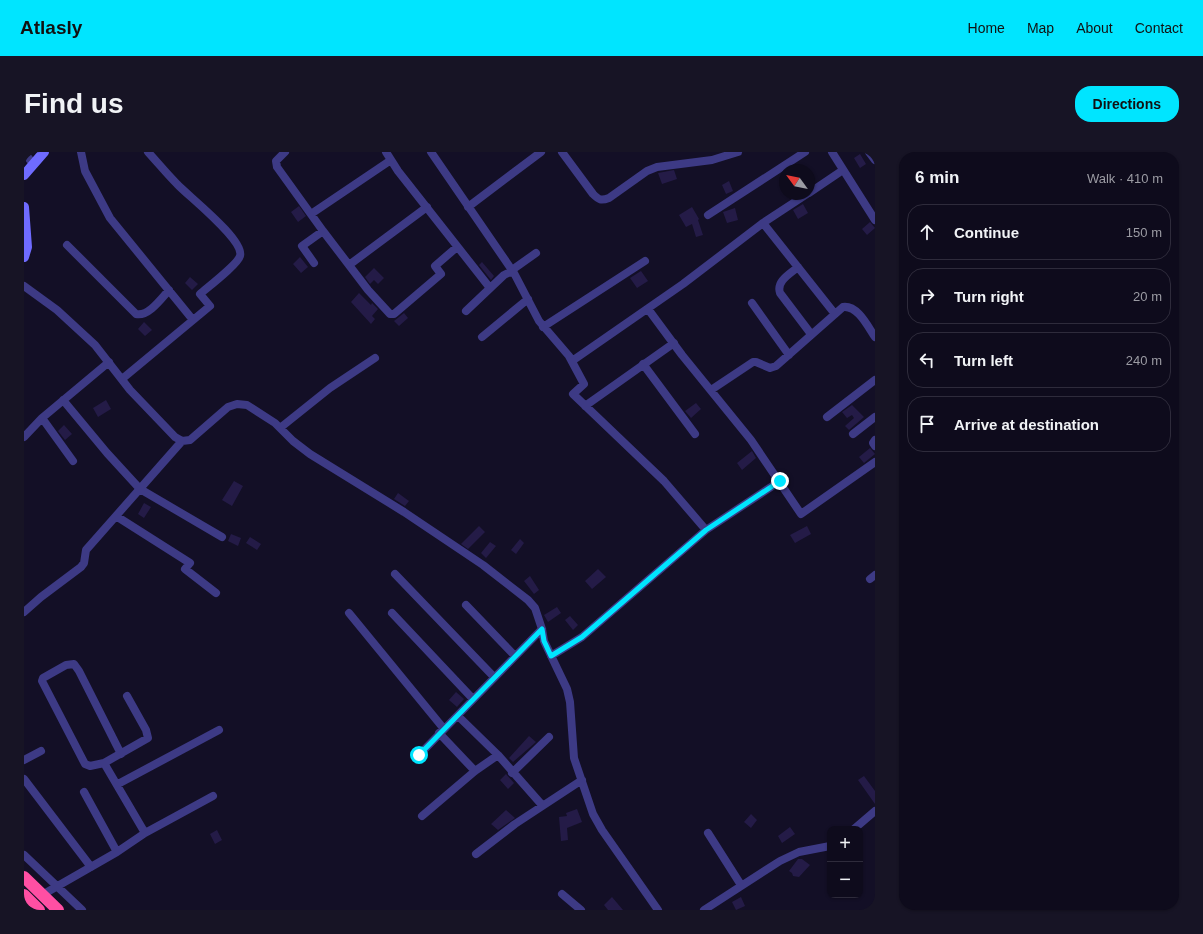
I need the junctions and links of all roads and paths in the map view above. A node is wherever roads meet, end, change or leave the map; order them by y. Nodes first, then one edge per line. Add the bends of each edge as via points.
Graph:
1 (24, 152) edge
2 (44, 152) edge
3 (81, 152) edge
4 (148, 152) edge
5 (285, 152) edge
6 (386, 152) edge
7 (431, 152) edge
8 (541, 152) edge
9 (562, 152) edge
10 (738, 152) edge
11 (806, 152) edge
12 (832, 152) edge
13 (869, 152) edge
14 (391, 160) junction
15 (875, 160) edge
16 (33, 164) junction
17 (843, 170) junction
18 (24, 174) edge
19 (815, 188) edge
20 (798, 200) edge
21 (24, 207) edge
22 (427, 207) junction
23 (468, 207) junction
24 (311, 214) junction
25 (708, 215) dead end
26 (875, 220) edge
27 (763, 223) junction
28 (323, 231) junction
29 (67, 245) dead end
30 (457, 246) junction
31 (536, 252) dead end
32 (24, 257) edge
33 (645, 261) dead end
34 (314, 263) dead end
35 (349, 265) junction
36 (798, 267) junction
37 (513, 271) junction
38 (24, 286) edge
39 (490, 288) junction
40 (169, 290) junction
41 (528, 299) junction
42 (752, 302) dead end
43 (648, 309) junction
44 (466, 311) dead end
45 (835, 314) junction
46 (194, 320) junction
47 (544, 327) junction
48 (811, 334) junction
49 (482, 337) dead end
50 (875, 337) edge
51 (674, 343) junction
52 (789, 355) junction
53 (375, 358) dead end
54 (572, 361) junction
55 (108, 362) junction
56 (643, 364) junction
57 (122, 379) junction
58 (875, 380) edge
59 (711, 390) junction
60 (63, 400) junction
61 (585, 406) junction
62 (827, 417) dead end
63 (875, 417) edge
64 (42, 418) junction
65 (280, 428) junction
66 (695, 434) dead end
67 (853, 434) dead end
68 (24, 437) edge
69 (182, 440) junction
70 (875, 440) edge
71 (875, 446) edge
72 (73, 461) dead end
73 (875, 462) edge
74 (780, 481) junction
75 (140, 489) junction
76 (116, 516) junction
77 (706, 530) junction
78 (222, 537) dead end
79 (395, 574) dead end
80 (216, 593) dead end
81 (466, 604) dead end
82 (24, 612) edge
83 (349, 613) dead end
84 (392, 613) dead end
85 (542, 629) junction
86 (515, 656) junction
87 (551, 656) junction
88 (494, 677) junction
89 (127, 696) dead end
90 (473, 699) junction
91 (458, 716) junction
92 (219, 730) dead end
93 (442, 731) junction
94 (549, 737) dead end
95 (42, 751) dead end
96 (121, 754) junction
97 (419, 755) dead end
98 (498, 755) junction
99 (24, 760) edge
100 (104, 763) junction
101 (475, 771) junction
102 (512, 773) junction
103 (24, 779) edge
104 (582, 780) junction
105 (118, 784) junction
106 (84, 792) dead end
107 (213, 796) dead end
108 (542, 805) junction
109 (875, 811) edge
110 (422, 816) dead end
111 (858, 826) edge
112 (145, 833) junction
113 (708, 833) dead end
114 (827, 847) edge
115 (118, 852) junction
116 (476, 854) dead end
117 (24, 855) edge
118 (91, 867) junction
119 (24, 878) edge
120 (741, 885) junction
121 (56, 887) junction
122 (562, 894) dead end
123 (42, 895) junction
124 (58, 910) edge
125 (82, 910) edge
126 (580, 910) edge
127 (658, 910) edge
128 (704, 910) edge

1 - 16 street
2 - 16 street
3 - 40 street via 85,171 110,218
4 - 46 street via 240,249 240,258 200,294 210,306
5 - 24 street via 277,158 276,164
6 - 14 street
7 - 23 street
8 - 23 street
9 - 10 street via 593,194 604,201 647,170 712,160
11 - 25 street
12 - 17 street
13 - 15 street
14 - 22 street
14 - 24 street
16 - 18 street
17 - 19 street
17 - 26 street
20 - 27 street
21 - 32 street via 27,247
22 - 30 street
22 - 35 street
23 - 37 street
24 - 28 street
27 - 36 street
27 - 43 street
28 - 34 street via 302,246
28 - 35 street
29 - 40 street via 136,314 147,313
30 - 35 street via 435,266 441,274 394,314 390,314
30 - 39 street
31 - 37 street
33 - 47 street
36 - 45 street
36 - 48 street via 778,287
37 - 39 street via 504,275
37 - 41 street
38 - 55 street via 57,310 96,345
39 - 44 street
40 - 46 street
41 - 47 street
41 - 49 street
42 - 52 street
43 - 51 street
43 - 54 street
45 - 48 street
45 - 50 street via 843,307 852,308
46 - 57 street
47 - 54 street
48 - 52 street
51 - 56 street
51 - 59 street
52 - 59 street via 770,368 752,362
53 - 65 street via 330,388
54 - 61 street via 584,384 573,394
55 - 57 street
55 - 60 street
56 - 61 street
56 - 66 street
57 - 69 street via 162,424
58 - 62 street
59 - 74 street
60 - 64 street
60 - 75 street
61 - 77 street via 664,481
63 - 67 street
64 - 68 street
64 - 72 street
65 - 69 street via 247,405 237,404 228,407 190,440
65 - 85 street via 310,454 404,512 516,589 535,608
69 - 75 street
70 - 71 street
73 - 74 street via 802,514
74 - 77 street
75 - 76 street
75 - 78 street
76 - 80 street via 190,563 185,569
76 - 82 street via 86,550 81,567
77 - 87 street via 582,637
79 - 88 street
81 - 86 street
83 - 93 street
84 - 90 street
85 - 86 street
85 - 87 street
86 - 88 street
87 - 104 street via 567,689 574,758
88 - 90 street
89 - 96 street via 148,738
90 - 91 street
91 - 93 street
91 - 98 street
92 - 105 street
93 - 97 street
93 - 101 street
94 - 102 street
95 - 99 street
96 - 100 street
96 - 100 street via 74,664 66,665 43,678 42,681 85,764 90,766
98 - 101 street
98 - 102 street
100 - 105 street
101 - 110 street
102 - 108 street
103 - 118 street
104 - 108 street
104 - 127 street via 593,814 602,830
105 - 112 street
106 - 115 street
107 - 112 street
108 - 116 street
109 - 111 street
112 - 115 street
113 - 120 street
114 - 120 street via 790,856
115 - 118 street
117 - 121 street
118 - 121 street
119 - 123 highway
120 - 128 street
121 - 123 street
121 - 125 street
122 - 126 street
123 - 124 highway

